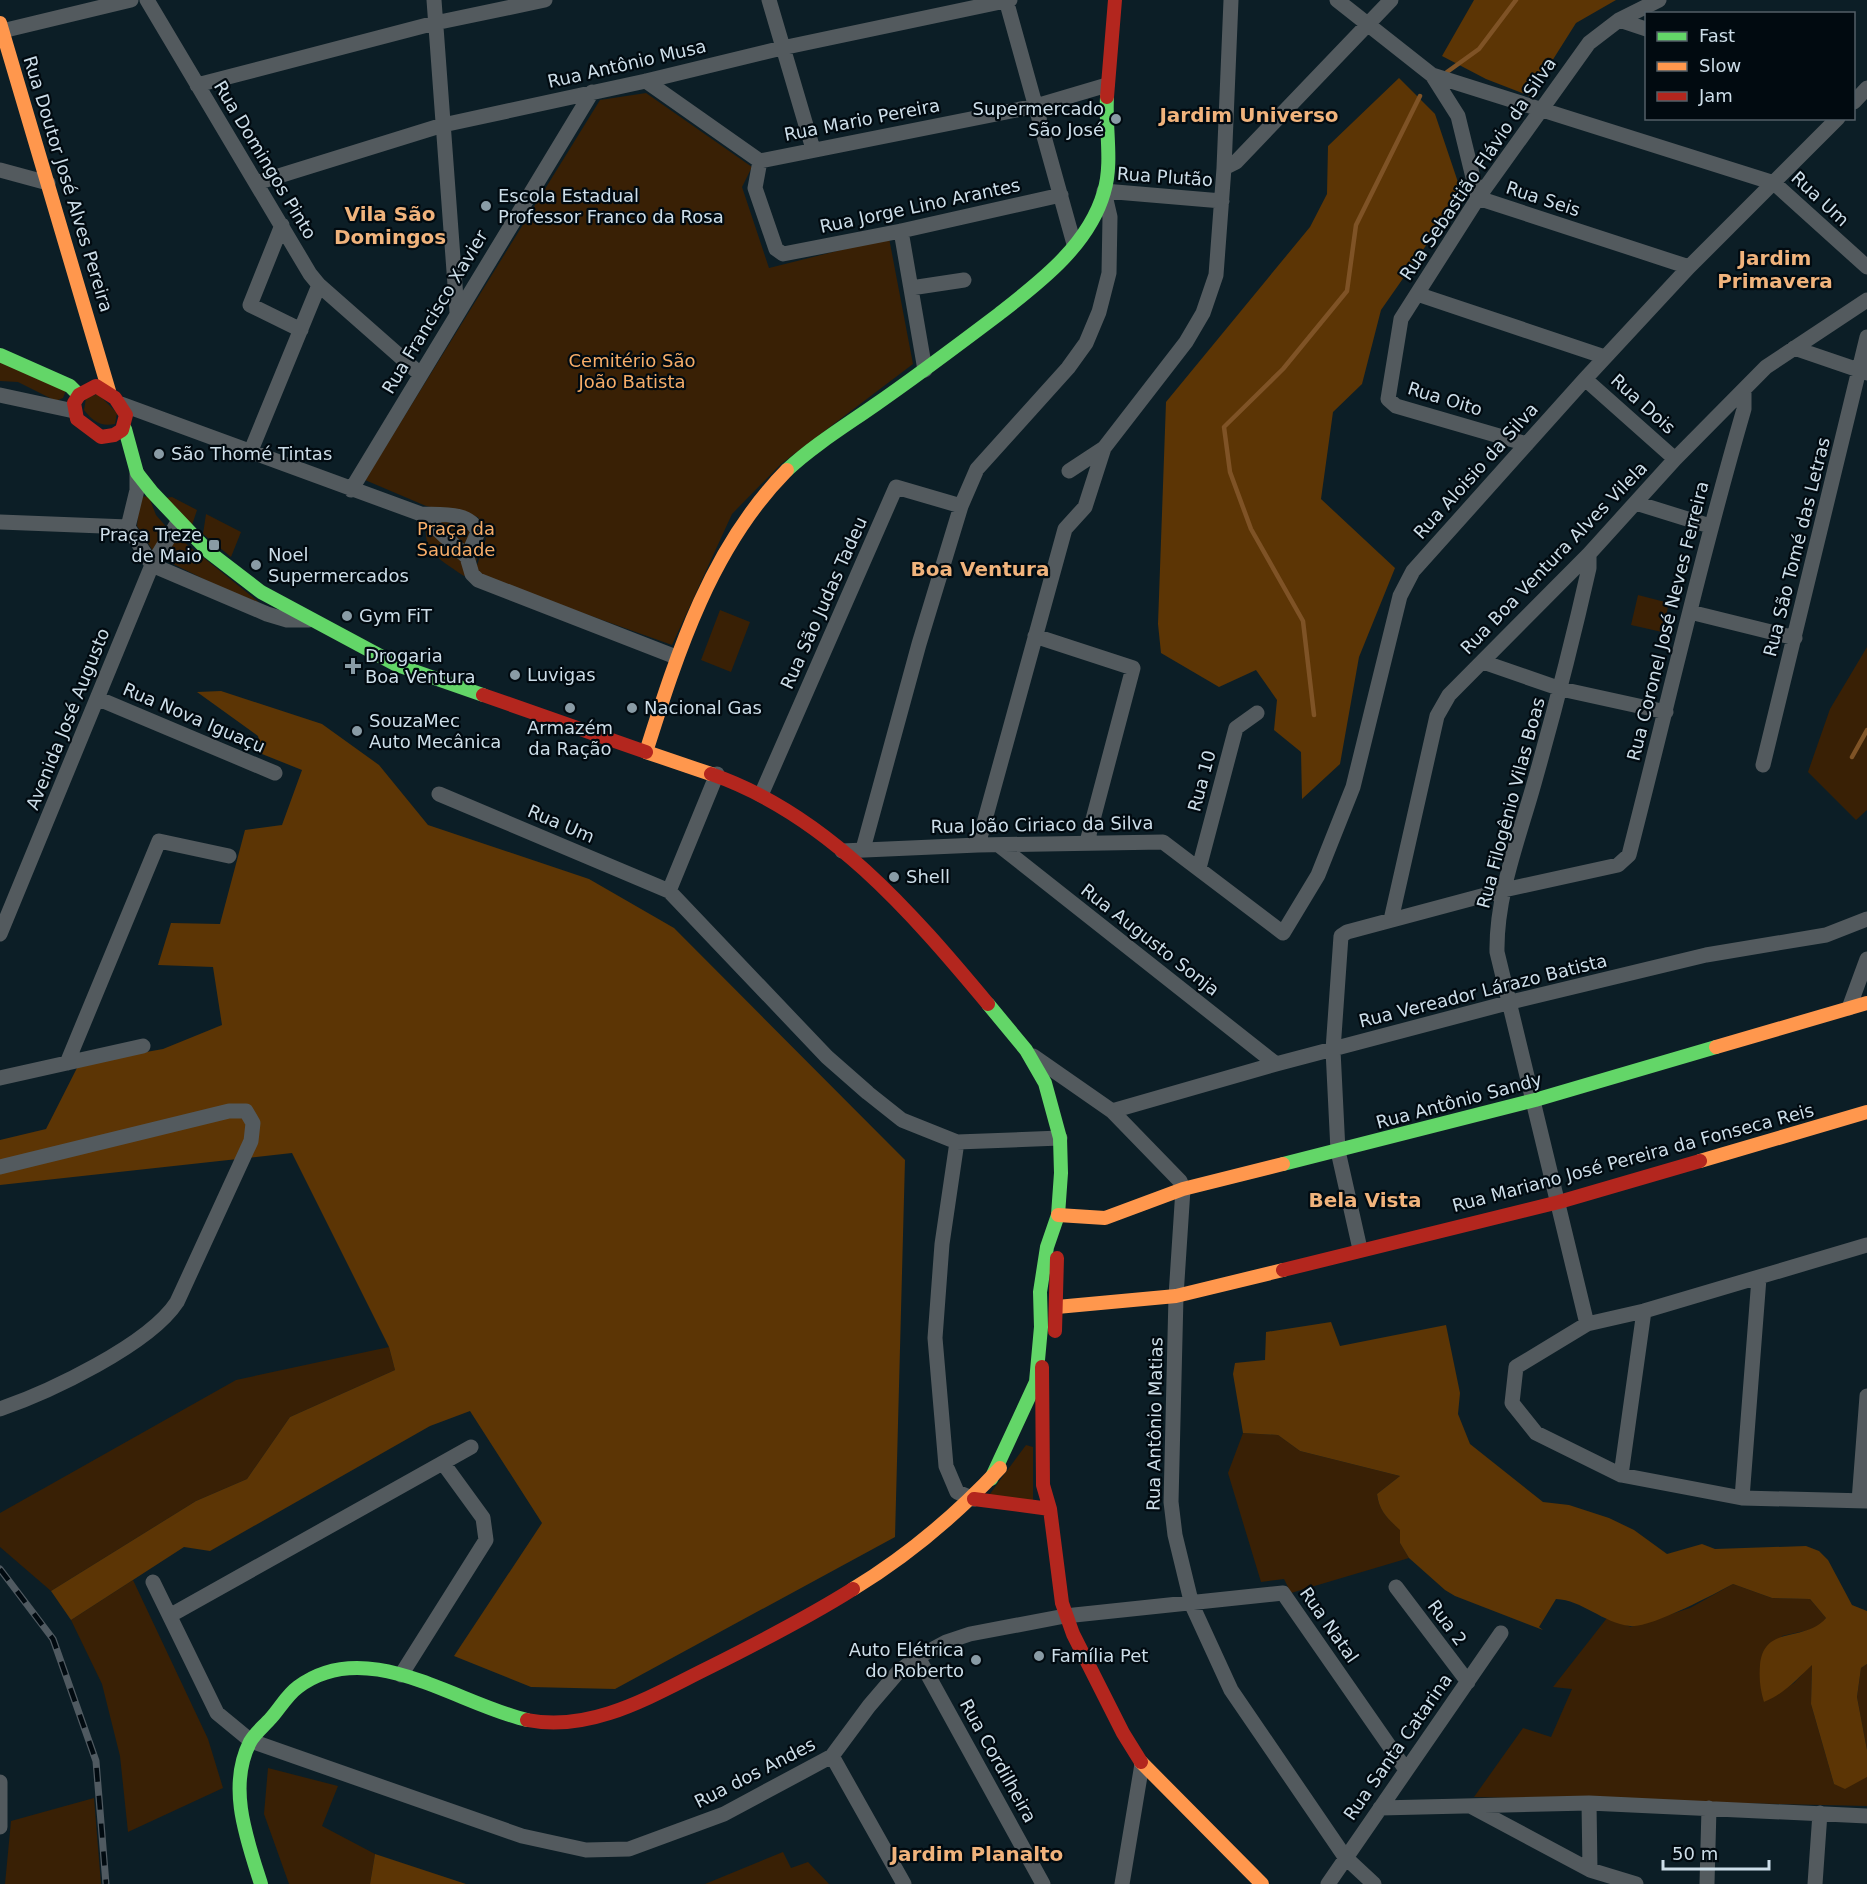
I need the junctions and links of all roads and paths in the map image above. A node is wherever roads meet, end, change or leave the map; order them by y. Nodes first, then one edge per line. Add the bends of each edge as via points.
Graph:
1 (131, 0) edge
2 (147, 0) edge
3 (434, 0) edge
4 (545, 0) edge
5 (769, 0) edge
6 (1008, 0) edge
7 (1115, 0) edge
8 (1231, 0) edge
9 (1337, 0) edge
10 (1391, 0) edge
11 (1659, 0) edge
12 (88, 5) edge
13 (1619, 21) junction
14 (435, 23) junction
15 (1367, 24) junction
16 (1, 27) edge
17 (1645, 28) edge
18 (782, 48) junction
19 (1432, 75) junction
20 (646, 81) junction
21 (197, 85) junction
22 (1107, 85) junction
23 (592, 92) junction
24 (1036, 106) junction
25 (1541, 111) junction
26 (1836, 120) edge
27 (443, 125) junction
28 (813, 149) junction
29 (760, 160) junction
30 (1224, 168) junction
31 (0, 170) edge
32 (48, 183) junction
33 (256, 183) junction
34 (1774, 183) junction
35 (1104, 191) junction
36 (1061, 195) junction
37 (1478, 198) junction
38 (1222, 201) junction
39 (282, 225) junction
40 (901, 231) junction
41 (1074, 244) junction
42 (1689, 267) junction
43 (1867, 267) edge
44 (964, 280) dead end
45 (320, 285) junction
46 (911, 288) junction
47 (1417, 294) junction
48 (1867, 300) edge
49 (457, 312) junction
50 (301, 330) junction
51 (1867, 337) edge
52 (1794, 348) junction
53 (0, 355) edge
54 (100, 356) junction
55 (1605, 357) junction
56 (925, 370) junction
57 (1864, 372) edge
58 (420, 374) junction
59 (1585, 379) junction
60 (109, 390) junction
61 (1743, 390) junction
62 (84, 392) junction
63 (0, 395) edge
64 (1388, 399) joint
65 (120, 404) junction
66 (74, 411) junction
67 (125, 429) junction
68 (101, 437) junction
69 (1527, 444) junction
70 (1104, 447) junction
71 (250, 453) junction
72 (1675, 459) junction
73 (1069, 471) dead end
74 (137, 473) junction
75 (351, 490) junction
76 (1636, 503) junction
77 (961, 506) junction
78 (420, 514) junction
79 (0, 522) edge
80 (177, 522) junction
81 (1710, 526) junction
82 (128, 527) junction
83 (1589, 554) junction
84 (467, 557) junction
85 (152, 565) junction
86 (278, 602) junction
87 (1690, 612) junction
88 (267, 614) junction
89 (309, 620) junction
90 (1035, 636) junction
91 (1795, 638) junction
92 (676, 657) junction
93 (1483, 662) junction
94 (1561, 689) junction
95 (99, 699) junction
96 (1666, 712) junction
97 (1257, 713) dead end
98 (646, 752) junction
99 (1763, 765) dead end
100 (275, 773) dead end
101 (717, 774) junction
102 (439, 794) dead end
103 (761, 795) junction
104 (1087, 842) junction
105 (978, 845) junction
106 (1000, 846) junction
107 (863, 849) junction
108 (842, 851) junction
109 (229, 856) dead end
110 (1199, 868) junction
111 (669, 891) junction
112 (1504, 891) junction
113 (1867, 919) edge
114 (1391, 920) junction
115 (1283, 933) joint
116 (0, 934) edge
117 (1867, 959) edge
118 (1511, 1002) junction
119 (1867, 1004) edge
120 (1849, 1008) junction
121 (143, 1046) dead end
122 (1026, 1050) junction
123 (1333, 1050) junction
124 (68, 1063) junction
125 (1276, 1064) junction
126 (0, 1078) edge
127 (1535, 1100) junction
128 (1112, 1111) junction
129 (1867, 1112) edge
130 (1060, 1138) junction
131 (957, 1142) junction
132 (1338, 1151) junction
133 (0, 1167) edge
134 (1183, 1189) junction
135 (1559, 1202) junction
136 (1058, 1215) junction
137 (1054, 1232) junction
138 (1867, 1245) edge
139 (1360, 1250) junction
140 (1759, 1278) junction
141 (1040, 1292) junction
142 (1176, 1296) junction
143 (1057, 1307) junction
144 (1644, 1311) junction
145 (1587, 1324) junction
146 (1041, 1327) junction
147 (1054, 1341) dead end
148 (1867, 1396) edge
149 (1042, 1402) junction
150 (0, 1409) edge
151 (471, 1447) dead end
152 (443, 1464) junction
153 (1622, 1475) junction
154 (991, 1479) junction
155 (1742, 1498) junction
156 (974, 1499) junction
157 (1863, 1501) edge
158 (1050, 1509) junction
159 (153, 1582) dead end
160 (1396, 1587) dead end
161 (1192, 1605) junction
162 (171, 1616) junction
163 (1065, 1616) junction
164 (1501, 1633) dead end
165 (918, 1656) junction
166 (401, 1675) junction
167 (1468, 1682) junction
168 (251, 1741) junction
169 (832, 1756) junction
170 (1142, 1764) junction
171 (1406, 1770) junction
172 (0, 1782) edge
173 (1589, 1803) junction
174 (1470, 1806) junction
175 (1380, 1808) junction
176 (1709, 1808) junction
177 (1820, 1813) junction
178 (1867, 1816) edge
179 (0, 1827) edge
180 (1345, 1857) junction
181 (1590, 1870) junction
182 (261, 1884) edge
183 (904, 1884) edge
184 (1043, 1884) edge
185 (1122, 1884) edge
186 (1262, 1884) edge
187 (1328, 1884) edge
188 (1374, 1884) edge
189 (1636, 1884) edge
190 (1707, 1884) edge
191 (1815, 1884) edge

1 - 12 street
2 - 21 street, Rua Domingos Pinto
3 - 14 street
4 - 14 street
5 - 18 street
6 - 18 street, Rua Antônio Musa
6 - 24 street
7 - 22 main road
8 - 30 street
9 - 15 street
10 - 15 street
11 - 13 street, Rua Sebastião Flávio da Silva
12 - 16 street
13 - 17 street
13 - 25 street, Rua Sebastião Flávio da Silva via 1588,43
14 - 21 street
14 - 27 street
15 - 19 street
15 - 30 street via 1236,162
16 - 32 main road, Rua Doutor José Alves Pereira
18 - 20 street, Rua Antônio Musa
18 - 28 street
19 - 25 street
19 - 37 street, Rua Seis via 1458,116
20 - 23 street, Rua Antônio Musa
20 - 29 street
21 - 33 street, Rua Domingos Pinto
22 - 24 street, Rua Mario Pereira
22 - 35 main road
23 - 27 street, Rua Antônio Musa
23 - 49 street, Rua Francisco Xavier
24 - 28 street, Rua Mario Pereira
24 - 36 street
25 - 34 street
25 - 37 street, Rua Sebastião Flávio da Silva
26 - 34 street, Rua Aloisio da Silva
27 - 33 street, Rua Antônio Musa
27 - 49 street
28 - 29 street, Rua Mario Pereira
29 - 40 street, Rua Jorge Lino Arantes via 755,189 779,252
30 - 38 street
31 - 32 street
32 - 54 main road, Rua Doutor José Alves Pereira
33 - 39 street, Rua Domingos Pinto
34 - 42 street, Rua Aloisio da Silva
34 - 43 street, Rua Um
35 - 38 street, Rua Plutão
35 - 41 main road
35 - 77 street via 1110,217 1109,273 1100,312 1086,343 977,469
36 - 40 street, Rua Jorge Lino Arantes
36 - 41 street
37 - 42 street, Rua Seis
37 - 47 street, Rua Sebastião Flávio da Silva
38 - 70 street via 1216,275 1203,313 1186,342
39 - 45 street, Rua Domingos Pinto
39 - 50 street via 250,305
40 - 46 street
41 - 56 main road via 1038,284
42 - 55 street, Rua Aloisio da Silva
44 - 46 street
45 - 50 street
45 - 58 street, Rua Domingos Pinto
46 - 56 street
47 - 55 street
47 - 64 street, Rua Sebastião Flávio da Silva via 1401,319
48 - 52 street, Rua Boa Ventura Alves Vilela
49 - 58 street, Rua Francisco Xavier
50 - 71 street
51 - 57 street, Rua São Tomé das Letras
52 - 57 street
52 - 61 street, Rua Boa Ventura Alves Vilela via 1766,367
53 - 62 main road
54 - 60 main road, Rua Doutor José Alves Pereira
54 - 62 main road
55 - 59 street, Rua Aloisio da Silva
56 - 92 main road via 814,447 762,497 725,548
57 - 91 street, Rua São Tomé das Letras
58 - 75 street, Rua Francisco Xavier
59 - 69 street, Rua Aloisio da Silva
59 - 72 street, Rua Dois
60 - 62 main road via 96,387
60 - 65 main road
61 - 72 street, Rua Boa Ventura Alves Vilela
61 - 81 street, Rua Coronel José Neves Ferreira via 1744,410
62 - 66 main road via 74,403
63 - 66 street
64 - 69 street, Rua Oito via 1396,406
65 - 67 main road
65 - 71 street
66 - 68 main road via 77,419
67 - 68 main road via 118,435
67 - 74 main road
68 - 74 main road
69 - 115 street, Rua Aloisio da Silva via 1413,571 1400,596 1353,787 1318,875
70 - 73 street
70 - 90 street via 1084,507 1065,529
71 - 75 street
72 - 76 street, Rua Boa Ventura Alves Vilela
74 - 80 main road
74 - 82 street
75 - 78 street
76 - 81 street
76 - 83 street, Rua Boa Ventura Alves Vilela
77 - 103 street, Rua São Judas Tadeu via 896,487
77 - 107 street
78 - 84 street
78 - 84 street via 457,516 476,526 477,538
79 - 82 street
80 - 85 street, Avenida José Augusto
80 - 86 main road via 209,552
81 - 87 street, Rua Coronel José Neves Ferreira
82 - 85 street
83 - 93 street, Rua Boa Ventura Alves Vilela
83 - 94 street, Rua Filogênio Vilas Boas
84 - 92 street via 478,580
85 - 88 street
85 - 95 street, Avenida José Augusto
86 - 88 main road
86 - 89 main road
87 - 91 street
87 - 96 street, Rua Coronel José Neves Ferreira
88 - 89 street via 286,620
89 - 98 main road via 397,664
90 - 104 street via 1133,668
90 - 105 street
91 - 99 street, Rua São Tomé das Letras
92 - 98 main road
93 - 94 street
93 - 114 street, Rua Boa Ventura Alves Vilela via 1442,704
94 - 96 street
94 - 112 street, Rua Filogênio Vilas Boas
95 - 100 street, Rua Nova Iguaçu
95 - 116 street, Avenida José Augusto
96 - 112 street, Rua Coronel José Neves Ferreira via 1625,861
97 - 110 street, Rua 10 via 1236,728
98 - 101 main road
101 - 103 main road
101 - 111 street
102 - 111 street, Rua Um
103 - 108 main road
104 - 106 street, Rua João Ciriaco da Silva
104 - 110 street, Rua João Ciriaco da Silva via 1163,842
105 - 106 street, Rua João Ciriaco da Silva
105 - 107 street, Rua João Ciriaco da Silva
106 - 125 street, Rua Augusto Sonja
107 - 108 street, Rua João Ciriaco da Silva
108 - 122 main road via 920,923
109 - 124 street via 159,840
110 - 115 street, Rua João Ciriaco da Silva
111 - 131 street via 827,1057 868,1093 902,1120
112 - 114 street
112 - 118 street, Rua Filogênio Vilas Boas via 1497,952
113 - 118 street, Rua Vereador Lárazo Batista via 1826,935 1706,955
114 - 123 street via 1341,936
117 - 120 street
118 - 123 street, Rua Vereador Lárazo Batista
118 - 127 street, Rua Filogênio Vilas Boas
119 - 120 main road, Rua Antônio Sandy
120 - 127 main road, Rua Antônio Sandy
121 - 124 street
122 - 128 street
122 - 130 main road via 1045,1083
123 - 125 street, Rua Vereador Lárazo Batista
123 - 132 street
124 - 126 street
125 - 128 street, Rua Vereador Lárazo Batista
127 - 132 main road, Rua Antônio Sandy
127 - 135 street, Rua Filogênio Vilas Boas
128 - 134 street via 1180,1181
129 - 135 main road, Rua Mariano José Pereira da Fonseca Reis
130 - 131 street
130 - 136 main road
131 - 156 street via 942,1244 935,1338 946,1466 957,1492
132 - 134 main road, Rua Antônio Sandy
132 - 139 street
133 - 150 street via 229,1110 246,1111 253,1123 251,1141 167,1318 112,1355 29,1399
134 - 136 main road, Rua Antônio Sandy via 1105,1218
134 - 142 street, Rua Antônio Matias
135 - 139 main road, Rua Mariano José Pereira da Fonseca Reis
135 - 145 street, Rua Filogênio Vilas Boas
136 - 137 main road
137 - 141 main road via 1047,1247
137 - 143 main road
138 - 140 street
139 - 142 main road, Rua Mariano José Pereira da Fonseca Reis
140 - 144 street
140 - 155 street
141 - 143 main road
141 - 146 main road
142 - 143 main road, Rua Mariano José Pereira da Fonseca Reis
142 - 161 street, Rua Antônio Matias via 1171,1502
143 - 147 main road
144 - 145 street
144 - 153 street
145 - 153 street via 1516,1367 1512,1402 1536,1433
146 - 149 main road
146 - 154 main road via 1036,1382
148 - 157 street
149 - 154 main road via 1018,1446
149 - 158 main road via 1043,1485
149 - 158 main road via 1053,1369 1054,1484
151 - 152 street
152 - 162 street
152 - 166 street via 483,1518 486,1540
153 - 155 street
154 - 156 main road
155 - 157 street
156 - 158 main road
156 - 166 main road via 855,1588 786,1628 608,1714 565,1722 535,1722
158 - 163 main road
159 - 162 street
160 - 167 street, Rua 2
161 - 163 street, Rua Natal
161 - 171 street, Rua Natal via 1283,1593
161 - 180 street, Rua Antônio Matias via 1231,1690
162 - 168 street via 217,1713
163 - 165 street, Rua dos Andes via 970,1634
163 - 170 main road
164 - 167 street, Rua Santa Catarina
165 - 169 street, Rua dos Andes via 885,1686
165 - 184 street, Rua Cordilheira
166 - 168 main road via 353,1667 328,1671 298,1686
167 - 171 street, Rua Santa Catarina
168 - 169 street, Rua dos Andes via 522,1836 586,1850 628,1849 724,1814
168 - 182 main road via 242,1766 240,1791 243,1825
169 - 183 street
170 - 185 street
170 - 186 main road
171 - 175 street, Rua Santa Catarina
172 - 179 street
173 - 174 street
173 - 176 street
173 - 181 street
174 - 175 street
174 - 181 street
175 - 180 street, Rua Santa Catarina
176 - 177 street
176 - 190 street
177 - 178 street
177 - 191 street
180 - 187 street, Rua Santa Catarina
180 - 188 street, Rua Antônio Matias
181 - 189 street

